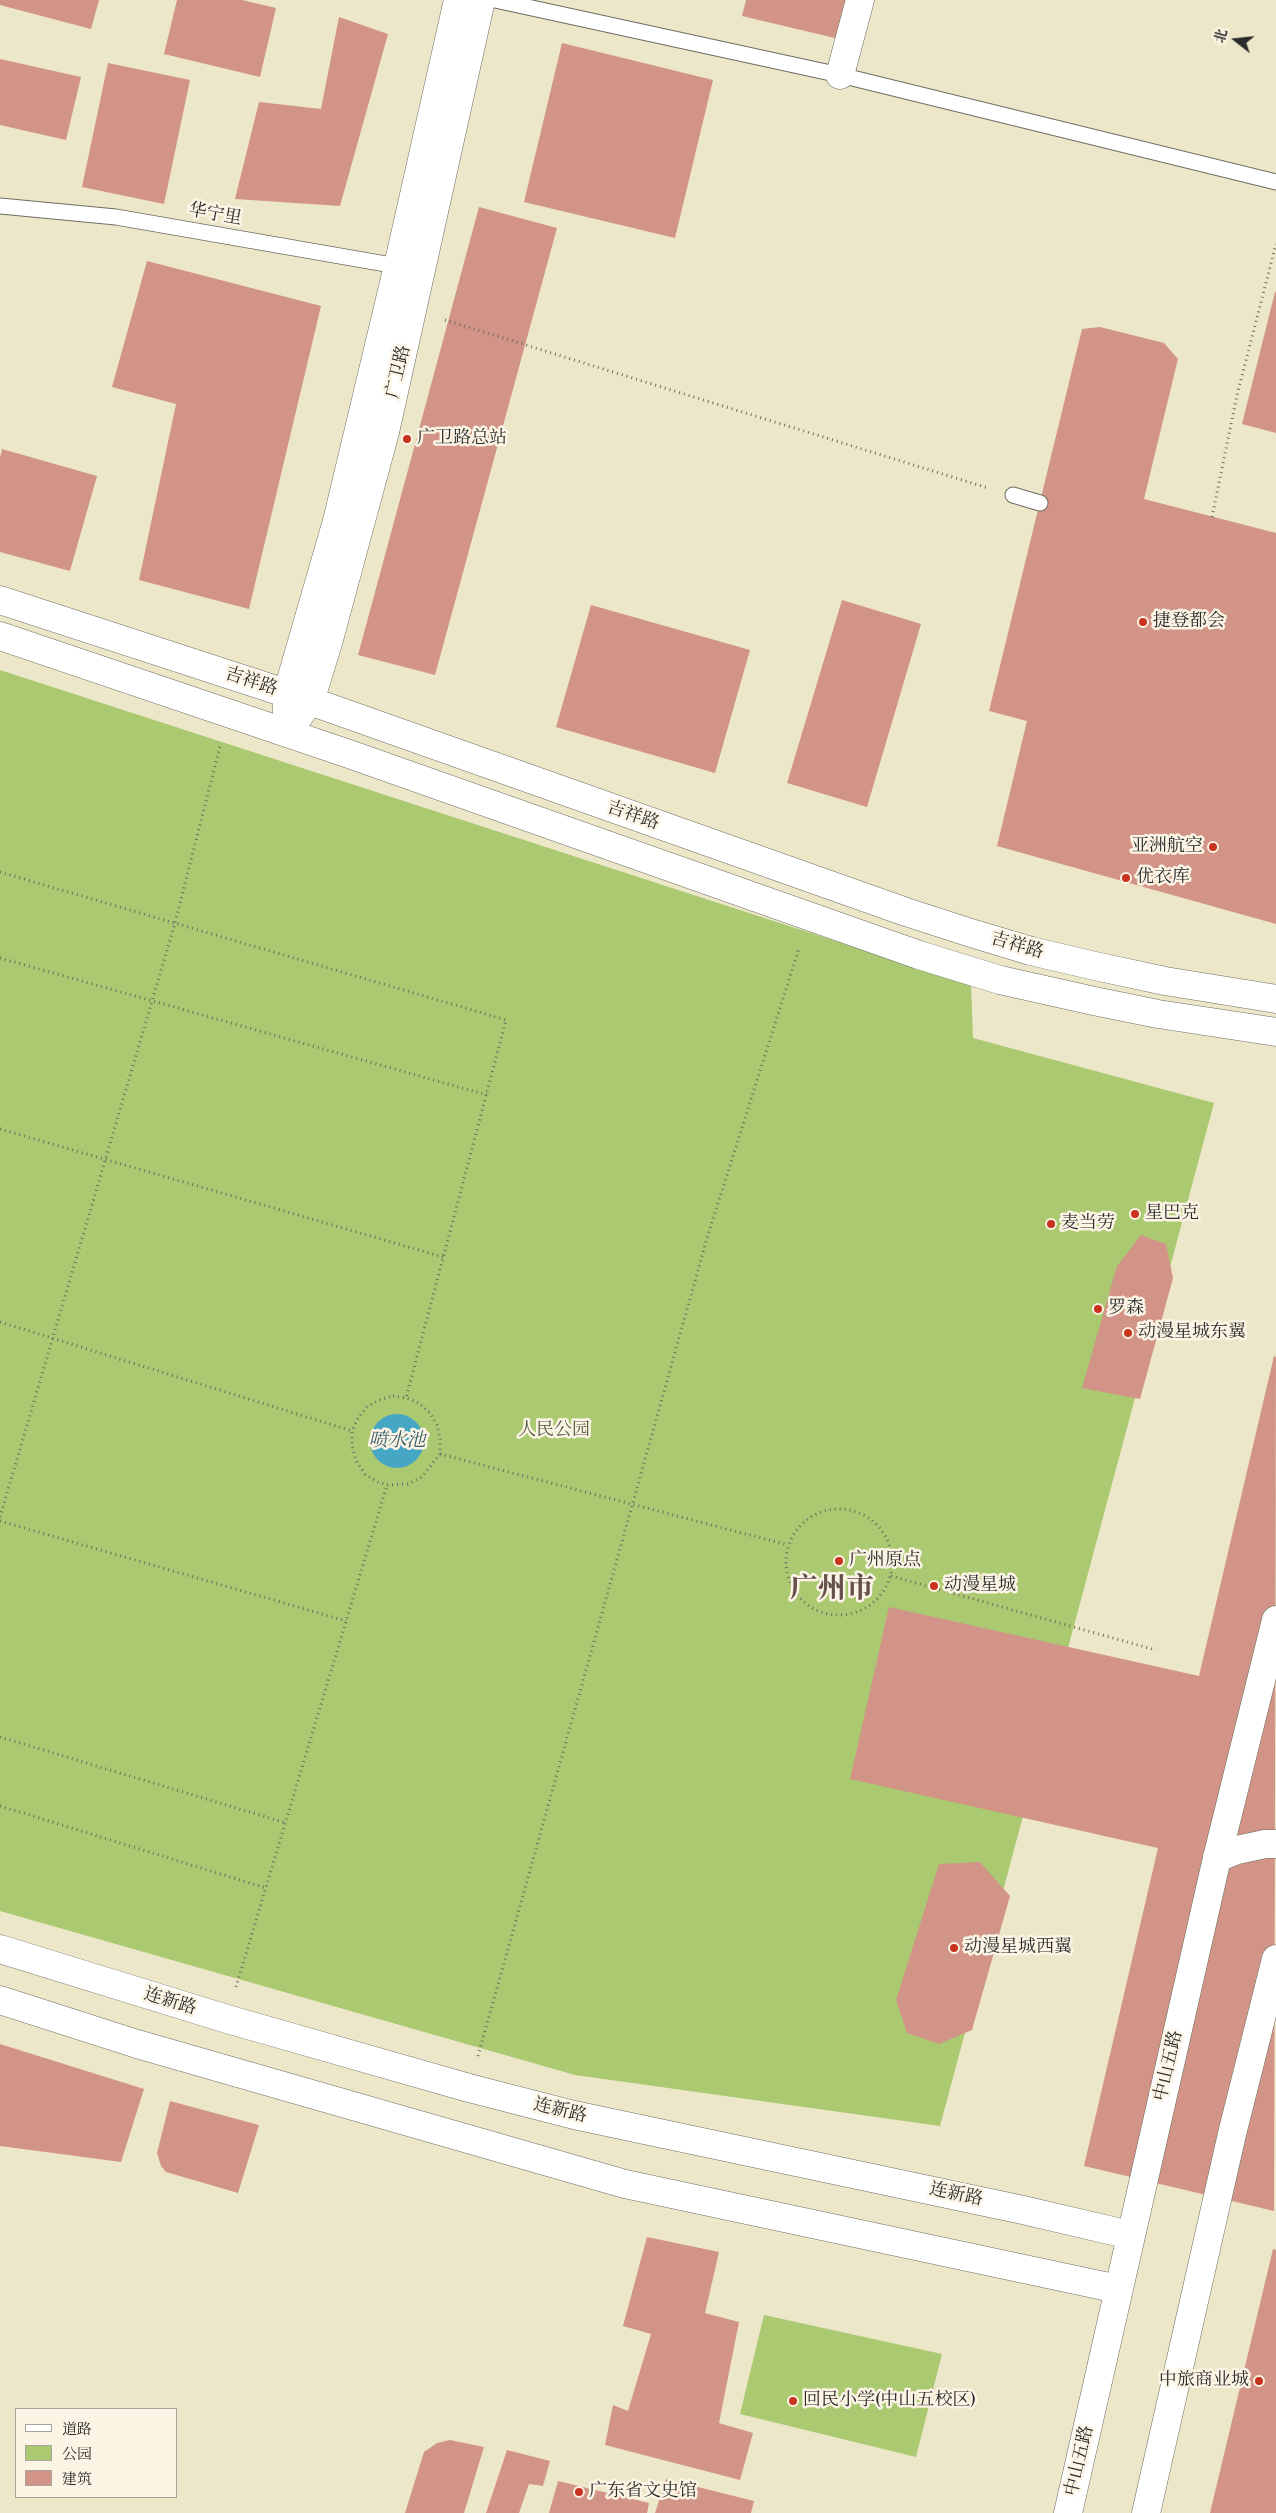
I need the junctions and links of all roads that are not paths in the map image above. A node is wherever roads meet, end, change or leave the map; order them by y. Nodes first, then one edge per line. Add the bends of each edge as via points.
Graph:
1 (458, 0) edge
2 (481, 0) edge
3 (495, 0) edge
4 (860, 0) edge
5 (840, 75) junction
6 (1276, 182) edge
7 (0, 206) edge
8 (410, 269) junction
9 (1013, 495) road end
10 (1040, 503) dead end
11 (0, 600) edge
12 (0, 636) edge
13 (299, 698) junction
14 (286, 733) junction
15 (1276, 999) edge
16 (1276, 1032) edge
17 (1276, 1620) edge
18 (1276, 1844) edge
19 (1217, 1858) junction
20 (0, 1949) edge
21 (1276, 1959) edge
22 (0, 2000) edge
23 (1130, 2235) junction
24 (1118, 2289) junction
25 (1068, 2513) edge
26 (1146, 2513) edge

1 - 8 street, 广卫路
2 - 8 street, 广卫路
3 - 5 lane
4 - 5 street
5 - 6 lane
7 - 8 lane, 华宁里 via 116,217
8 - 13 street, 广卫路 via 337,521
8 - 13 street, 广卫路 via 413,310 385,432 334,622
9 - 10 lane
11 - 13 street, 吉祥路
12 - 14 street, 吉祥路
13 - 14 street, 广卫路
13 - 15 street, 吉祥路 via 906,912 997,941 1113,970
14 - 16 street, 吉祥路 via 918,955 1000,980 1158,1014
17 - 19 street, 中山五路
18 - 19 street via 1238,1850
19 - 23 street, 中山五路
20 - 23 street, 连新路 via 227,2019 574,2115
21 - 26 street via 1232,2134
22 - 24 street via 137,2044 625,2184
23 - 24 street, 中山五路
24 - 25 street, 中山五路

